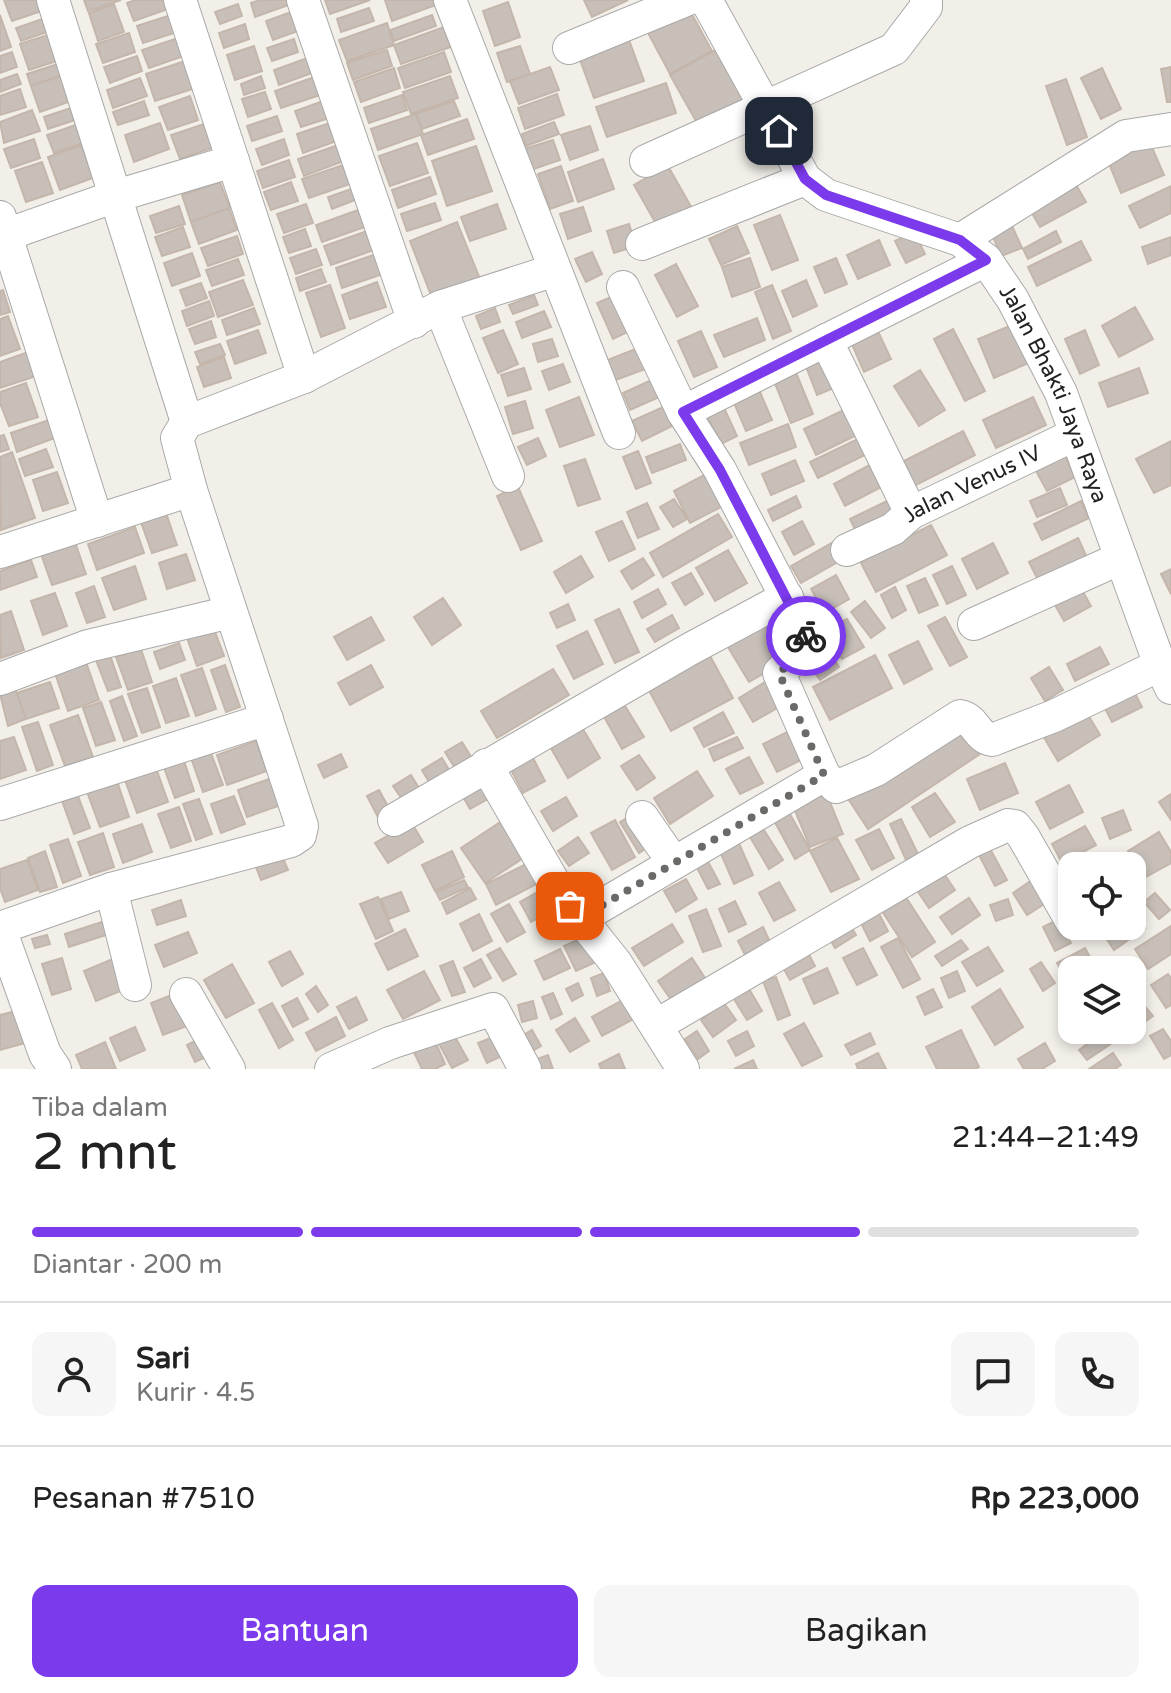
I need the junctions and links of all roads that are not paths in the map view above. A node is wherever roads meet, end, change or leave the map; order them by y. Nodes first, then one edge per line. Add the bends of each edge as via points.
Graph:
1 (53, 0) edge
2 (180, 0) edge
3 (303, 0) edge
4 (450, 0) edge
5 (686, 0) edge
6 (706, 0) edge
7 (926, 0) edge
8 (569, 48) dead end
9 (765, 107) junction
10 (1171, 129) edge
11 (233, 161) junction
12 (646, 161) dead end
13 (805, 179) junction
14 (116, 196) junction
15 (2, 230) edge
16 (960, 240) junction
17 (642, 244) dead end
18 (986, 260) junction
19 (555, 270) junction
20 (623, 287) dead end
21 (427, 314) junction
22 (826, 340) junction
23 (304, 377) junction
24 (683, 412) junction
25 (187, 422) junction
26 (619, 433) dead end
27 (1076, 434) junction
28 (508, 476) dead end
29 (191, 490) junction
30 (911, 513) junction
31 (97, 521) junction
32 (847, 550) dead end
33 (0, 552) edge
34 (1121, 558) junction
35 (787, 597) junction
36 (231, 612) junction
37 (974, 624) dead end
38 (1165, 677) edge
39 (0, 679) edge
40 (267, 719) junction
41 (486, 765) junction
42 (824, 775) junction
43 (0, 804) edge
44 (642, 817) dead end
45 (394, 820) dead end
46 (674, 863) junction
47 (111, 889) junction
48 (1058, 897) edge
49 (579, 919) junction
50 (0, 929) edge
51 (135, 985) dead end
52 (186, 994) dead end
53 (657, 1025) junction
54 (43, 1064) edge
55 (229, 1069) edge
56 (331, 1069) edge
57 (525, 1069) edge
58 (683, 1069) edge

1 - 14 street
2 - 11 street
3 - 21 street
4 - 19 street
5 - 8 street
6 - 9 street, Jalan Bhakti Jaya Raya
7 - 9 street via 894,49
9 - 12 street
9 - 13 street, Jalan Bhakti Jaya Raya
10 - 16 street via 1126,136
11 - 14 street
11 - 23 street
13 - 16 street, Jalan Bhakti Jaya Raya via 826,195
13 - 17 street
14 - 15 street
14 - 25 street
15 - 31 street
16 - 18 street, Jalan Bhakti Jaya Raya
18 - 22 street
18 - 27 street, Jalan Bhakti Jaya Raya via 1013,300
19 - 21 street
19 - 26 street
20 - 24 street
21 - 23 street
21 - 28 street
22 - 24 street
22 - 30 street, Jalan Venus IV
23 - 25 street
24 - 35 street
25 - 29 street via 177,438
27 - 30 street, Jalan Venus IV
27 - 34 street, Jalan Bhakti Jaya Raya
29 - 31 street
29 - 36 street
30 - 32 street via 893,529
31 - 33 street
34 - 37 street
34 - 38 street, Jalan Bhakti Jaya Raya
35 - 41 street
35 - 42 street via 808,643 779,673
36 - 39 street via 88,646
36 - 40 street
38 - 42 street via 992,740 960,716 841,787
40 - 43 street
40 - 47 street via 302,826 300,835
41 - 45 street
41 - 49 street
42 - 46 street
44 - 46 street
46 - 49 street
47 - 50 street
47 - 51 street
48 - 53 street via 1023,836 1008,825 970,842
49 - 53 street
50 - 54 street
52 - 55 street
53 - 58 street
56 - 57 street via 493,1009

